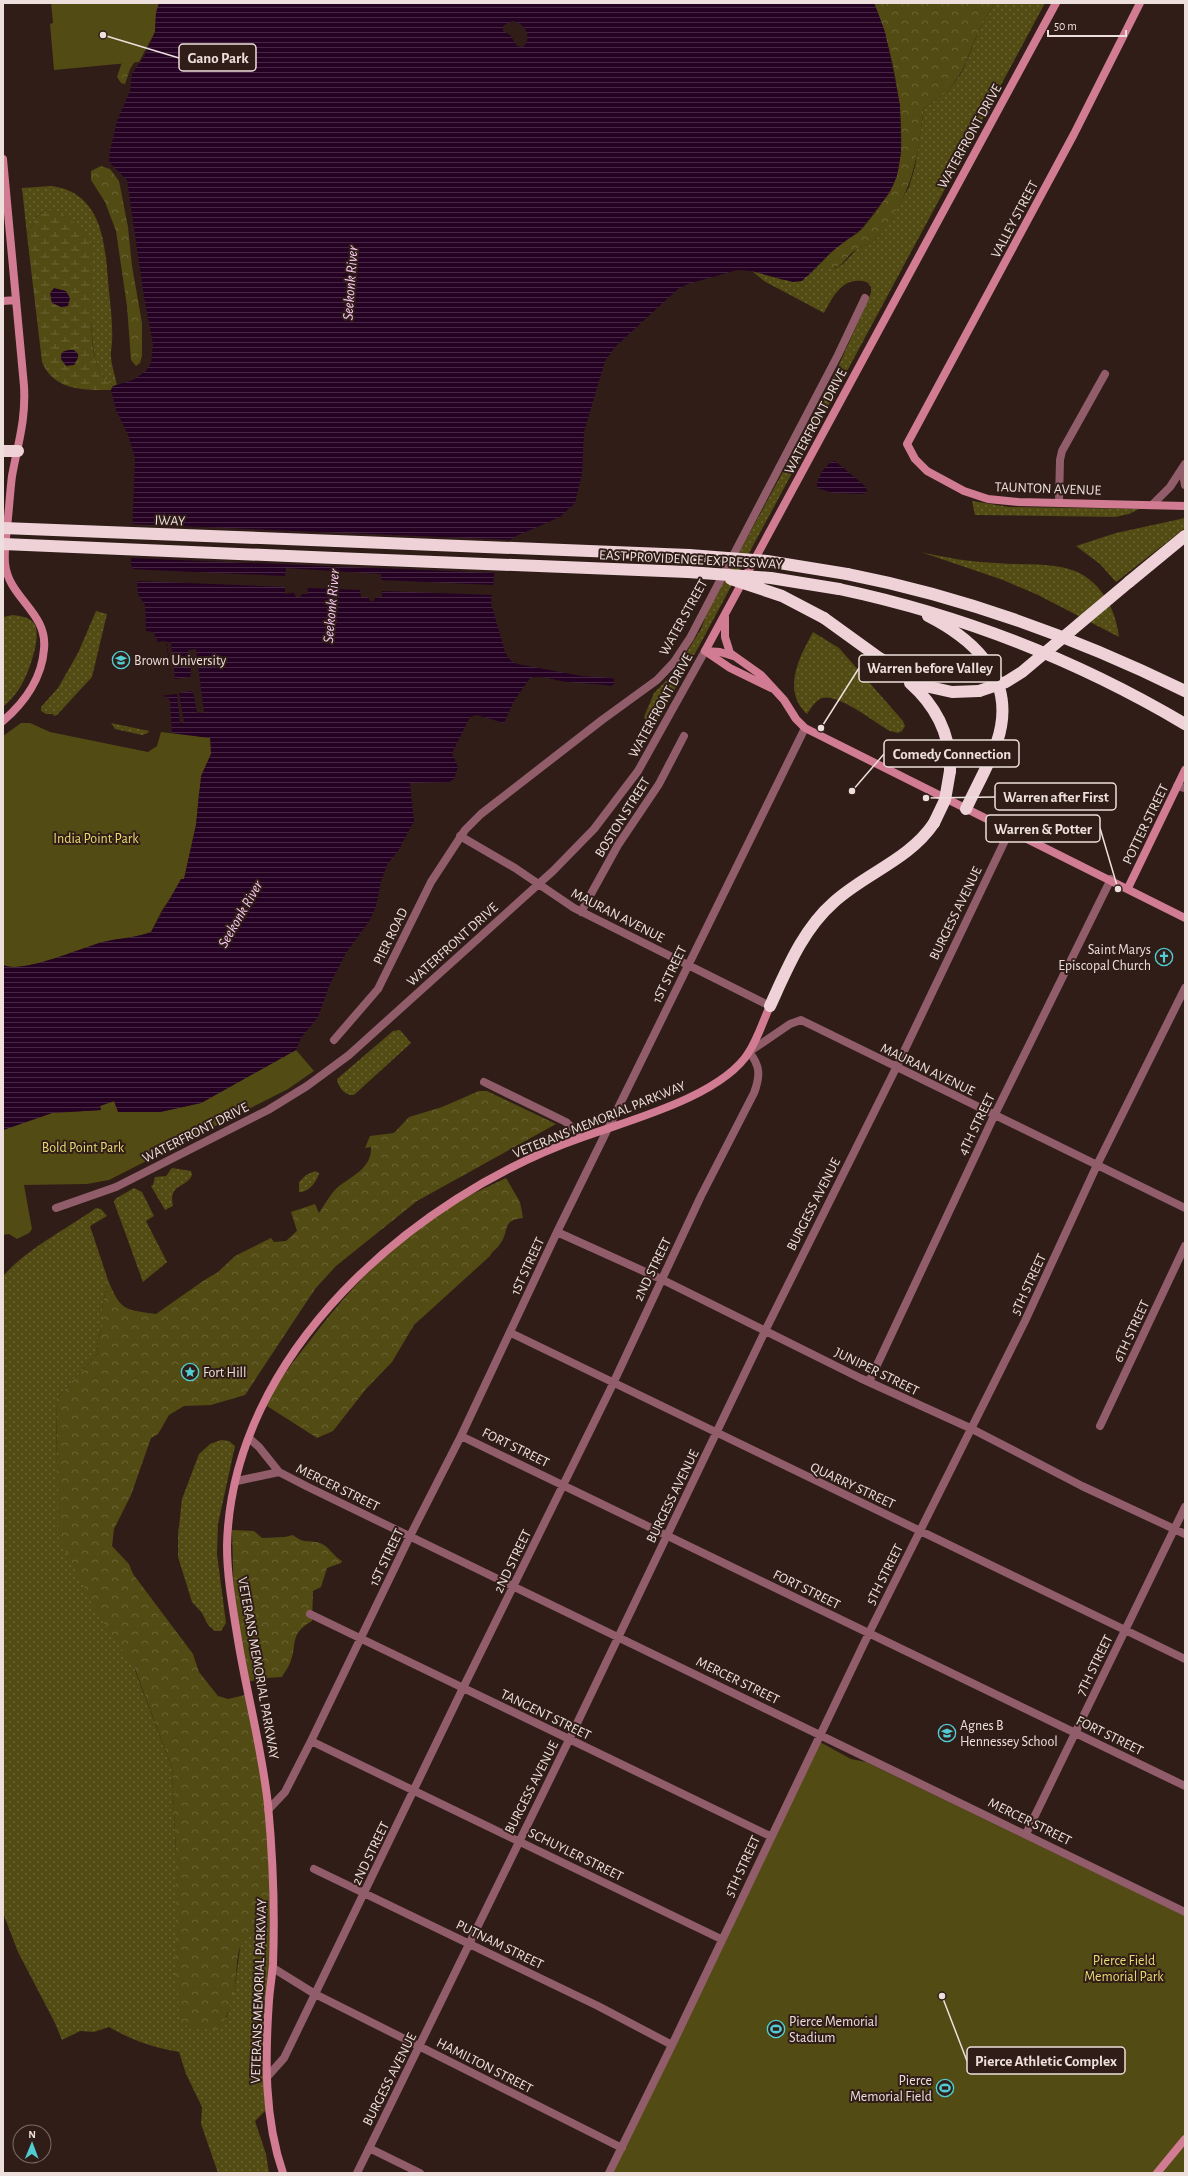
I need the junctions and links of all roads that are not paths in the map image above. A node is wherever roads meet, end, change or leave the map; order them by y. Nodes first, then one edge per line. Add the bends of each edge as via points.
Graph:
1 (1056, 3) edge
2 (1140, 3) edge
3 (3, 159) edge
4 (4, 182) edge
5 (865, 298) dead end
6 (16, 300) junction
7 (3, 301) edge
8 (1105, 374) dead end
9 (907, 444) joint
10 (3, 451) edge
11 (18, 451) junction
12 (1184, 467) edge
13 (1185, 485) edge
14 (1059, 502) junction
15 (1152, 505) junction
16 (1185, 506) edge
17 (3, 528) edge
18 (1185, 536) edge
19 (336, 541) joint
20 (3, 544) edge
21 (688, 572) junction
22 (882, 599) junction
23 (725, 614) junction
24 (705, 651) junction
25 (735, 657) junction
26 (878, 657) junction
27 (774, 689) junction
28 (1185, 690) edge
29 (3, 721) edge
30 (1185, 724) edge
31 (805, 728) junction
32 (684, 736) dead end
33 (1185, 770) edge
34 (1181, 787) edge
35 (966, 809) junction
36 (1010, 830) junction
37 (460, 836) junction
38 (1111, 879) junction
39 (538, 884) junction
40 (1128, 888) junction
41 (581, 912) junction
42 (1185, 918) edge
43 (688, 965) junction
44 (1185, 988) edge
45 (770, 1006) junction
46 (334, 1040) dead end
47 (749, 1052) junction
48 (896, 1068) junction
49 (484, 1082) dead end
50 (994, 1116) junction
51 (608, 1129) junction
52 (582, 1137) junction
53 (1097, 1165) junction
54 (56, 1208) dead end
55 (1185, 1208) edge
56 (557, 1232) junction
57 (1185, 1246) edge
58 (662, 1279) junction
59 (766, 1330) junction
60 (511, 1333) junction
61 (869, 1382) junction
62 (613, 1383) junction
63 (1100, 1426) dead end
64 (970, 1428) junction
65 (718, 1433) junction
66 (461, 1436) junction
67 (250, 1439) junction
68 (280, 1472) junction
69 (237, 1481) junction
70 (564, 1485) junction
71 (1185, 1507) edge
72 (1174, 1529) junction
73 (920, 1531) junction
74 (1185, 1534) edge
75 (667, 1535) junction
76 (410, 1536) junction
77 (514, 1586) junction
78 (310, 1614) dead end
79 (1125, 1631) junction
80 (869, 1633) junction
81 (618, 1636) junction
82 (361, 1639) junction
83 (1185, 1659) edge
84 (463, 1688) junction
85 (1076, 1733) junction
86 (821, 1734) junction
87 (569, 1740) junction
88 (311, 1741) junction
89 (1185, 1786) edge
90 (414, 1791) junction
91 (268, 1810) junction
92 (1026, 1834) junction
93 (770, 1836) junction
94 (519, 1840) junction
95 (314, 1869) dead end
96 (364, 1893) junction
97 (1185, 1912) edge
98 (721, 1939) junction
99 (470, 1944) junction
100 (272, 1968) junction
101 (315, 1994) junction
102 (672, 2045) junction
103 (420, 2047) junction
104 (267, 2077) junction
105 (1185, 2139) edge
106 (369, 2148) junction
107 (622, 2148) junction
108 (283, 2173) edge
109 (357, 2173) edge
110 (420, 2173) edge
111 (609, 2173) edge
112 (1157, 2173) edge

1 - 23 main road, WATERFRONT DRIVE
2 - 9 main road, VALLEY STREET via 1074,134
3 - 4 main road
4 - 6 main road
5 - 37 street, WATER STREET via 838,355 690,638 674,662 650,686 481,814
6 - 7 main road
6 - 11 main road via 25,393 24,423
8 - 14 street via 1062,451
9 - 14 main road, TAUNTON AVENUE via 923,468 972,494 1002,501
10 - 11 highway
11 - 29 main road via 12,475 5,564 14,591 38,620 45,645 42,662 32,687
12 - 13 street
12 - 15 street
14 - 15 main road, TAUNTON AVENUE
15 - 16 main road, TAUNTON AVENUE
17 - 19 highway, IWAY, bridge
18 - 26 highway, bridge via 1022,672 1006,682 979,691 952,692 924,686
19 - 28 highway, EAST PROVIDENCE EXPRESSWAY, bridge via 732,558 796,565 930,593 1003,615 1092,648
20 - 21 highway, EAST PROVIDENCE EXPRESSWAY, bridge
21 - 22 highway, EAST PROVIDENCE EXPRESSWAY, bridge via 771,578
21 - 26 highway, bridge via 757,586 793,601 824,618
22 - 30 highway, EAST PROVIDENCE EXPRESSWAY via 954,619 1036,648 1117,686
22 - 35 highway via 927,616 960,635 979,651 995,678 1001,706 999,734
23 - 24 main road, WATERFRONT DRIVE
23 - 25 main road via 727,646
24 - 25 main road
24 - 27 main road via 730,668
24 - 39 street, WATERFRONT DRIVE via 626,788 587,837
25 - 27 main road via 761,675
26 - 45 highway, bridge via 917,689 937,714 948,742 950,770 945,800 934,823 910,851 852,888 821,914 797,950
27 - 31 main road
31 - 35 main road
31 - 43 street, 1ST STREET
32 - 41 street, BOSTON STREET
33 - 34 main road, POTTER STREET
34 - 40 main road, POTTER STREET
35 - 36 main road
36 - 38 main road
36 - 48 street, BURGESS AVENUE
37 - 39 street, MAURAN AVENUE
37 - 46 street, PIER ROAD via 426,892 378,988
38 - 40 main road
38 - 50 street, 4TH STREET
39 - 41 street, MAURAN AVENUE
39 - 54 street, WATERFRONT DRIVE via 349,1055 307,1086 268,1110 116,1187
40 - 42 main road
41 - 43 street, MAURAN AVENUE
43 - 45 street, MAURAN AVENUE
43 - 51 street, 1ST STREET
44 - 53 street, 5TH STREET
45 - 47 main road, VETERANS MEMORIAL PARKWAY
47 - 48 street, MAURAN AVENUE via 790,1024 801,1020
47 - 51 main road, VETERANS MEMORIAL PARKWAY via 728,1073 697,1094
47 - 58 street, 2ND STREET via 759,1069 754,1092
48 - 50 street, MAURAN AVENUE
48 - 59 street, BURGESS AVENUE
49 - 52 street via 566,1122
50 - 53 street, MAURAN AVENUE
50 - 61 street, 4TH STREET
51 - 52 main road, VETERANS MEMORIAL PARKWAY
51 - 56 street, 1ST STREET
52 - 67 main road, VETERANS MEMORIAL PARKWAY via 480,1185 410,1231 375,1259 313,1327 280,1376 259,1415
53 - 55 street, MAURAN AVENUE
53 - 64 street, 5TH STREET via 1025,1321
56 - 58 street, JUNIPER STREET
56 - 60 street, 1ST STREET
57 - 63 street, 6TH STREET
58 - 59 street, JUNIPER STREET
58 - 62 street, 2ND STREET
59 - 61 street, JUNIPER STREET
59 - 65 street, BURGESS AVENUE
60 - 62 street, QUARRY STREET
60 - 66 street, 1ST STREET
61 - 64 street, JUNIPER STREET
62 - 65 street, QUARRY STREET
62 - 70 street, 2ND STREET
64 - 72 street, JUNIPER STREET via 1082,1486
64 - 73 street, 5TH STREET
65 - 73 street, QUARRY STREET
65 - 75 street, BURGESS AVENUE
66 - 70 street, FORT STREET
66 - 76 street, 1ST STREET
67 - 68 street, MERCER STREET
67 - 69 main road, VETERANS MEMORIAL PARKWAY
68 - 69 street, MERCER STREET
68 - 76 street, MERCER STREET
69 - 91 main road, VETERANS MEMORIAL PARKWAY via 230,1512 227,1548 231,1599 265,1779
70 - 75 street, FORT STREET
70 - 77 street, 2ND STREET
71 - 72 street, 7TH STREET
72 - 74 street, JUNIPER STREET
72 - 79 street, 7TH STREET
73 - 79 street, QUARRY STREET
73 - 80 street, 5TH STREET
75 - 80 street, FORT STREET
75 - 81 street, BURGESS AVENUE
76 - 77 street, MERCER STREET
76 - 82 street, 1ST STREET
77 - 81 street, MERCER STREET
77 - 84 street, 2ND STREET
78 - 82 street, TANGENT STREET
79 - 83 street, QUARRY STREET
79 - 85 street, 7TH STREET
80 - 85 street, FORT STREET
80 - 86 street, 5TH STREET
81 - 86 street, MERCER STREET
81 - 87 street, BURGESS AVENUE
82 - 84 street, TANGENT STREET
82 - 88 street, 1ST STREET
84 - 87 street, TANGENT STREET
84 - 90 street, 2ND STREET
85 - 89 street, FORT STREET
85 - 92 street, 7TH STREET
86 - 92 street, MERCER STREET
86 - 93 street, 5TH STREET
87 - 93 street, TANGENT STREET
87 - 94 street, BURGESS AVENUE
88 - 90 street, SCHUYLER STREET
88 - 91 street, 1ST STREET via 285,1792
90 - 94 street, SCHUYLER STREET
90 - 96 street, 2ND STREET
91 - 100 main road, VETERANS MEMORIAL PARKWAY via 275,1896
92 - 97 street, MERCER STREET
93 - 98 street, 5TH STREET
94 - 98 street, SCHUYLER STREET
94 - 99 street, BURGESS AVENUE
95 - 96 street, PUTNAM STREET
96 - 99 street, PUTNAM STREET
96 - 101 street, 2ND STREET
98 - 102 street, 5TH STREET
99 - 102 street, PUTNAM STREET
99 - 103 street, BURGESS AVENUE
100 - 101 street, HAMILTON STREET
100 - 104 main road, VETERANS MEMORIAL PARKWAY
101 - 103 street, HAMILTON STREET
101 - 104 street, 2ND STREET via 284,2058
102 - 107 street, 5TH STREET
103 - 106 street, BURGESS AVENUE
103 - 107 street, HAMILTON STREET
104 - 108 main road, VETERANS MEMORIAL PARKWAY via 272,2130
105 - 112 main road
106 - 109 street, BURGESS AVENUE
106 - 110 street
107 - 111 street, 5TH STREET

